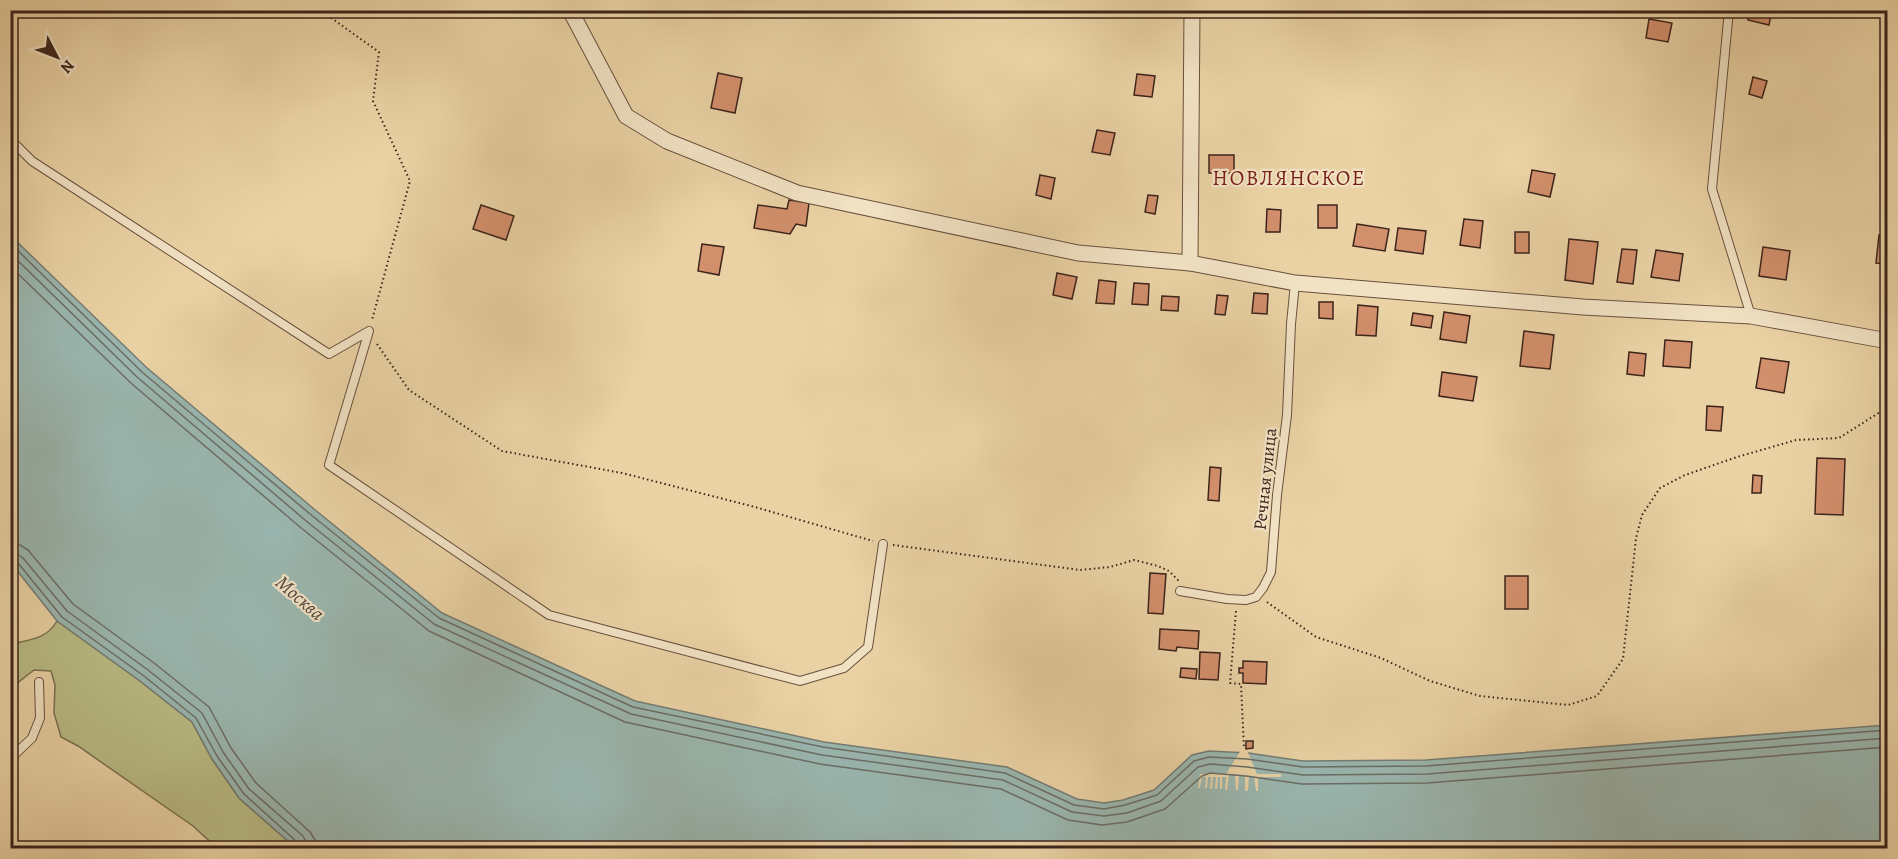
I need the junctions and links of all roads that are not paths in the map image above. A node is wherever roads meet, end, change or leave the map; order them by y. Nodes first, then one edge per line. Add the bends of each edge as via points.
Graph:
1 (570, 10) edge
2 (1192, 10) edge
3 (1730, 10) edge
4 (10, 139) edge
5 (1190, 263) junction
6 (1295, 283) junction
7 (1751, 316) junction
8 (1887, 341) edge
9 (883, 544) road end
10 (1184, 592) road end
11 (39, 682) dead end
12 (10, 759) edge

1 - 5 street via 626,116 667,141 797,193 1078,253
2 - 5 street
3 - 7 lane via 1712,189
4 - 9 lane via 33,161 329,354 369,331 329,465 549,615 800,681 844,668 868,647
5 - 6 street
6 - 7 street via 1583,307
6 - 10 lane, Речная улица via 1287,416 1271,572 1256,597 1246,600
7 - 8 street
11 - 12 lane via 40,718 32,738

